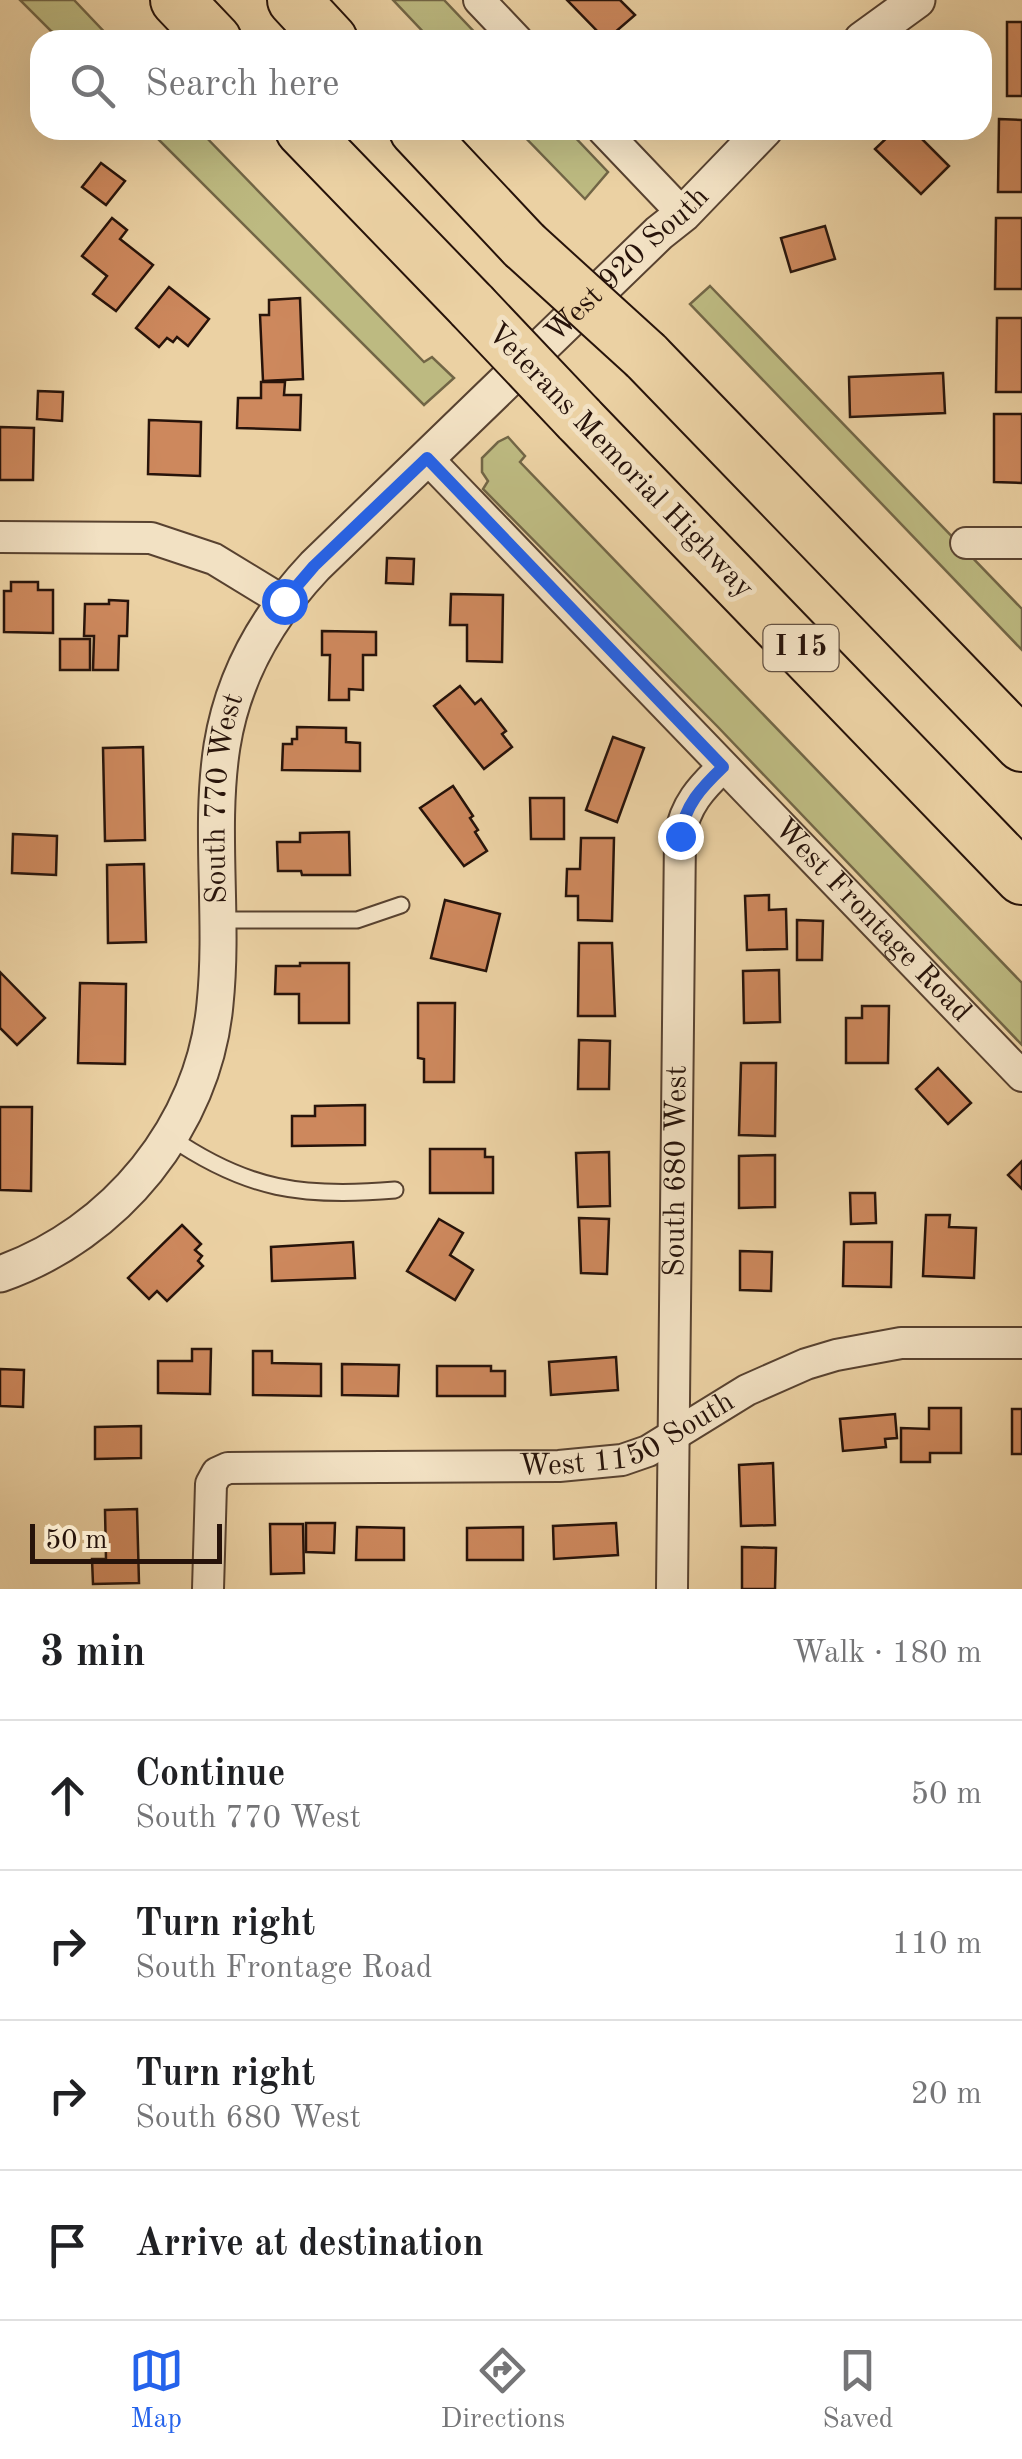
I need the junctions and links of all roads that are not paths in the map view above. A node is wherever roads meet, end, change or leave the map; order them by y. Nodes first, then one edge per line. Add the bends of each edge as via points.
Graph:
1 (177, 0) edge
2 (294, 0) edge
3 (478, 0) edge
4 (917, 0) edge
5 (206, 30) edge
6 (322, 30) edge
7 (507, 30) edge
8 (876, 30) edge
9 (312, 140) edge
10 (425, 140) edge
11 (613, 140) edge
12 (754, 140) edge
13 (684, 214) junction
14 (490, 397) joint
15 (427, 458) junction
16 (0, 538) edge
17 (1022, 542) edge
18 (966, 543) dead end
19 (284, 601) junction
20 (1022, 745) edge
21 (723, 767) junction
22 (1022, 878) edge
23 (401, 906) dead end
24 (218, 920) junction
25 (1022, 1076) edge
26 (170, 1138) junction
27 (395, 1190) dead end
28 (0, 1274) edge
29 (1022, 1343) edge
30 (672, 1434) junction
31 (208, 1589) edge
32 (672, 1589) edge

1 - 5 highway
2 - 6 highway
3 - 7 street
4 - 8 street
9 - 22 highway, Veterans Memorial Highway / I 15, bridge
10 - 20 highway, bridge via 524,245 646,356
11 - 13 street
12 - 13 street, West 920 South
13 - 14 street, West 920 South
14 - 15 street, South 770 West
15 - 19 street, South 770 West
15 - 21 street, West Frontage Road
16 - 19 street via 151,538 214,559
17 - 18 street
19 - 24 street, South 770 West via 247,665 222,746
21 - 25 street, West Frontage Road
21 - 30 street, South 680 West via 693,798 680,836
23 - 24 lane via 356,920
24 - 26 street, South 770 West via 212,1029 192,1096
26 - 27 lane via 258,1183 325,1193
26 - 28 street, South 770 West via 113,1206 62,1244
29 - 30 street, West 1150 South via 901,1344 836,1354 777,1376
30 - 31 street, West 1150 South via 622,1460 575,1464 228,1468 211,1484
30 - 32 street, South 680 West

